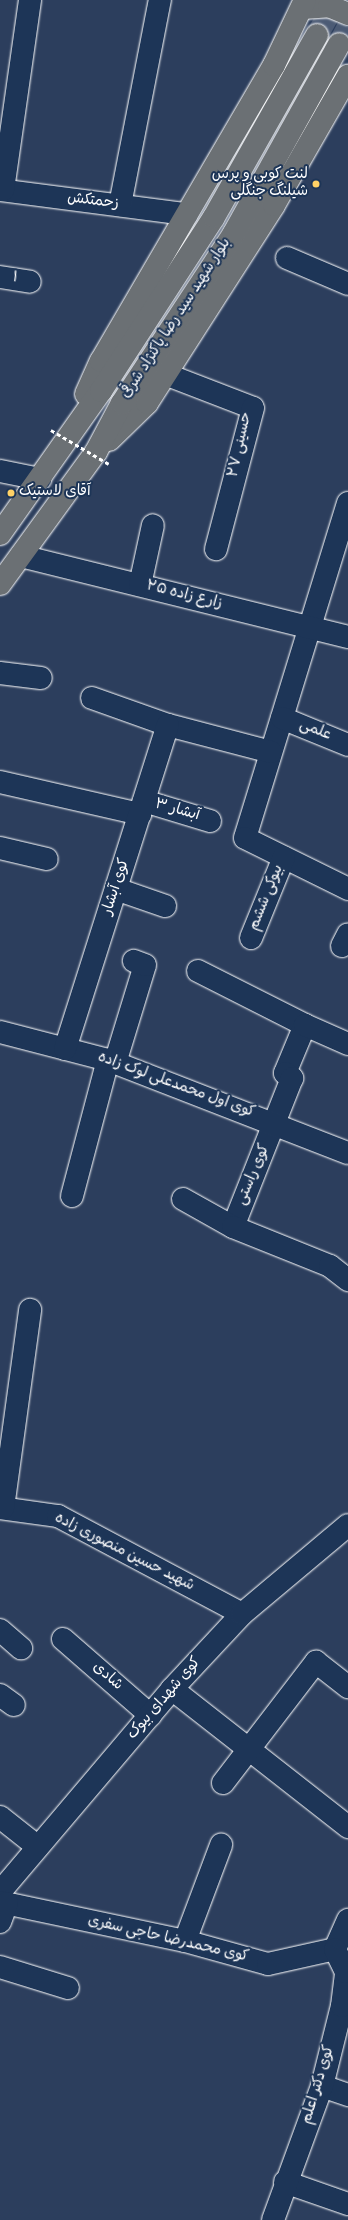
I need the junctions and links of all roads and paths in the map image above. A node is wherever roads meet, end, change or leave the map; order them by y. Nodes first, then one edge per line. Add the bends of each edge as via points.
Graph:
1 (30, 0) edge
2 (160, 0) edge
3 (304, 4) edge
4 (348, 14) edge
5 (317, 35) tunnel mouth
6 (339, 44) tunnel mouth
7 (348, 76) edge
8 (1, 190) edge
9 (120, 205) junction
10 (186, 214) junction
11 (287, 258) dead end
12 (0, 276) edge
13 (30, 282) dead end
14 (348, 284) edge
15 (165, 374) junction
16 (59, 432) junction
17 (101, 460) junction
18 (0, 472) edge
19 (40, 479) junction
20 (348, 503) edge
21 (153, 525) dead end
22 (0, 534) edge
23 (216, 549) dead end
24 (21, 556) junction
25 (0, 584) edge
26 (140, 585) junction
27 (310, 626) junction
28 (348, 637) edge
29 (0, 672) edge
30 (41, 678) dead end
31 (92, 698) dead end
32 (282, 718) junction
33 (168, 725) junction
34 (348, 745) edge
35 (271, 752) junction
36 (0, 782) edge
37 (142, 808) junction
38 (210, 821) dead end
39 (0, 848) edge
40 (284, 857) junction
41 (47, 859) dead end
42 (348, 888) edge
43 (116, 889) junction
44 (165, 906) dead end
45 (251, 938) dead end
46 (134, 961) dead end
47 (198, 972) dead end
48 (305, 1025) junction
49 (0, 1032) edge
50 (348, 1044) edge
51 (65, 1049) junction
52 (112, 1062) junction
53 (276, 1122) junction
54 (348, 1153) edge
55 (72, 1196) dead end
56 (183, 1199) dead end
57 (233, 1227) junction
58 (348, 1280) edge
59 (30, 1310) dead end
60 (2, 1508) edge
61 (348, 1525) edge
62 (242, 1614) junction
63 (0, 1630) edge
64 (63, 1639) dead end
65 (21, 1648) dead end
66 (348, 1687) edge
67 (172, 1689) junction
68 (150, 1715) junction
69 (248, 1749) junction
70 (223, 1783) dead end
71 (0, 1817) edge
72 (348, 1827) edge
73 (221, 1845) dead end
74 (38, 1847) junction
75 (2, 1905) edge
76 (348, 1920) edge
77 (185, 1941) junction
78 (335, 1949) junction
79 (0, 1967) edge
80 (68, 1988) dead end
81 (322, 2086) junction
82 (348, 2095) edge
83 (285, 2182) junction
84 (348, 2204) edge
85 (273, 2220) edge

1 - 8 street
2 - 9 street
3 - 4 main road via 329,6
3 - 10 main road via 274,65
5 - 16 main road, بلوار شهید سید رضا پاکنژاد شرقی via 214,217 101,391
6 - 17 main road, بلوار شهید سید رضا پاکنژاد شرقی via 234,233 122,403
7 - 15 main road via 274,205
8 - 9 street, زحمتکش
9 - 10 street, زحمتکش
10 - 16 main road
11 - 14 street
12 - 13 street, ۱
15 - 17 main road via 147,403
15 - 23 street, حسینی ۲۷ via 253,408
16 - 17 path, bridge
16 - 19 main road, بلوار شهید سید رضا پاکنژاد شرقی
17 - 24 main road, بلوار شهید سید رضا پاکنژاد شرقی
18 - 19 street
19 - 22 main road, بلوار شهید سید رضا پاکنژاد شرقی
20 - 27 street
21 - 26 street
24 - 25 main road, بلوار شهید سید رضا پاکنژاد شرقی
24 - 26 street, زارع زاده ۲۵
26 - 27 street, زارع زاده ۲۵
27 - 28 street, زارع زاده ۲۵
27 - 32 street
29 - 30 street
31 - 33 street
32 - 34 street, علمی
32 - 35 street
33 - 35 street
33 - 37 street, کوی آبشار
35 - 40 street via 245,838
36 - 37 street, آبشار ۳
37 - 38 street, آبشار ۳
37 - 43 street, کوی آبشار
39 - 41 street
40 - 42 street
40 - 45 street, بیوکی ششم
43 - 44 street
43 - 51 street, کوی آبشار
46 - 52 street via 145,966
47 - 48 street
48 - 50 street
48 - 53 street, کوی راستی via 285,1073 292,1078
49 - 51 street, کوی اول محمدعلی لوک زاده
51 - 52 street, کوی اول محمدعلی لوک زاده
52 - 53 street, کوی اول محمدعلی لوک زاده
52 - 55 street
53 - 54 street, کوی اول محمدعلی لوک زاده
53 - 57 street, کوی راستی
56 - 57 street
57 - 58 street via 330,1266
59 - 60 street
60 - 62 street, شهید حسین منصوری زاده via 58,1516
61 - 62 street, کوی شهدای بیوک
62 - 67 street, کوی شهدای بیوک
63 - 65 street
64 - 68 street, شادی
66 - 69 street via 316,1662
67 - 68 street, کوی شهدای بیوک
67 - 69 street
68 - 74 street, کوی شهدای بیوک
69 - 70 street
69 - 72 street
71 - 74 street
73 - 77 street
74 - 75 street, کوی شهدای بیوک
75 - 77 street, کوی محمدرضا حاجی سفری
76 - 78 street
77 - 78 street, کوی محمدرضا حاجی سفری via 268,1964
78 - 81 street, کوی دکتر اعلم via 346,1972
79 - 80 street
81 - 82 street
81 - 83 street, کوی دکتر اعلم
83 - 84 street
83 - 85 street, کوی دکتر اعلم

